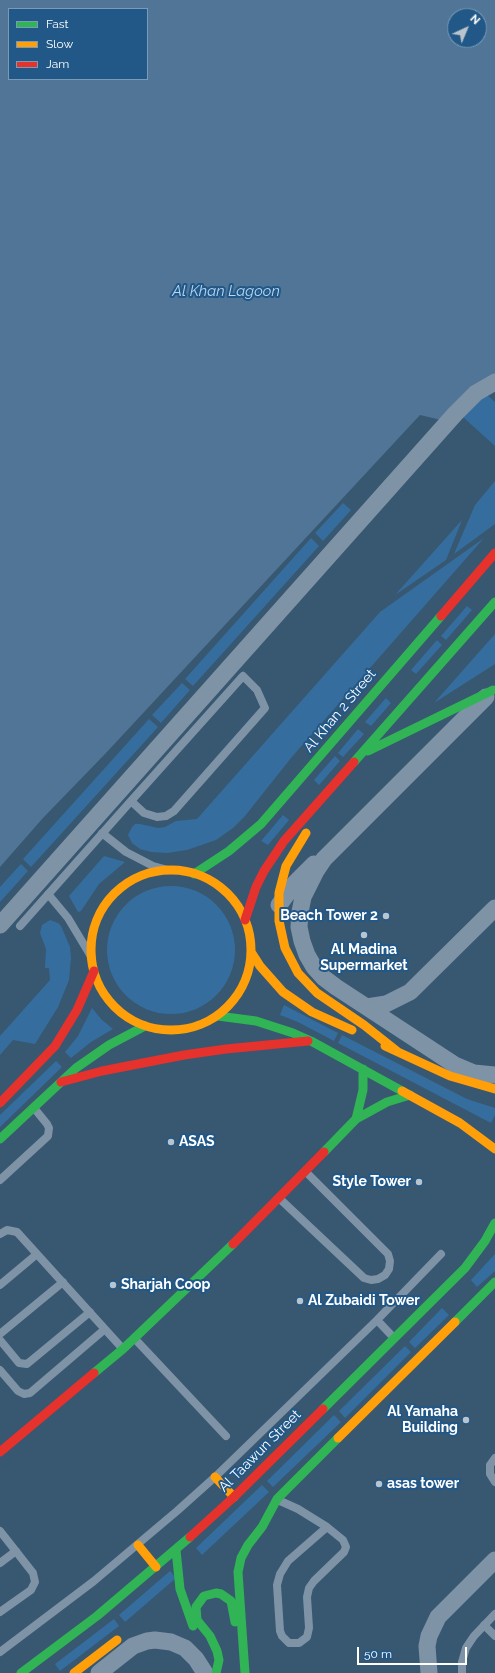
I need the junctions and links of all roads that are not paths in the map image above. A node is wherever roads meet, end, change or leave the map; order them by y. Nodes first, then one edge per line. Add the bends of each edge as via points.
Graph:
1 (495, 382) edge
2 (495, 553) edge
3 (495, 602) edge
4 (494, 689) edge
5 (360, 755) junction
6 (337, 781) junction
7 (131, 801) junction
8 (102, 833) junction
9 (334, 848) junction
10 (168, 870) junction
11 (194, 874) junction
12 (48, 894) junction
13 (278, 907) junction
14 (495, 908) edge
15 (245, 920) junction
16 (0, 925) edge
17 (20, 926) dead end
18 (251, 952) junction
19 (92, 958) junction
20 (94, 971) junction
21 (410, 992) junction
22 (367, 1007) junction
23 (218, 1016) junction
24 (145, 1026) junction
25 (405, 1032) junction
26 (311, 1041) junction
27 (398, 1052) junction
28 (363, 1069) junction
29 (495, 1076) edge
30 (61, 1082) junction
31 (495, 1089) edge
32 (410, 1095) junction
33 (0, 1103) edge
34 (34, 1108) junction
35 (356, 1119) junction
36 (0, 1139) edge
37 (495, 1149) edge
38 (305, 1171) junction
39 (0, 1180) edge
40 (279, 1198) junction
41 (495, 1223) edge
42 (0, 1234) edge
43 (37, 1254) junction
44 (441, 1254) dead end
45 (63, 1282) junction
46 (495, 1282) edge
47 (0, 1285) edge
48 (482, 1307) dead end
49 (90, 1312) junction
50 (461, 1316) junction
51 (377, 1320) junction
52 (105, 1329) junction
53 (0, 1334) edge
54 (135, 1338) junction
55 (394, 1338) junction
56 (0, 1340) edge
57 (123, 1349) junction
58 (0, 1370) edge
59 (226, 1436) dead end
60 (0, 1452) edge
61 (495, 1458) edge
62 (215, 1477) junction
63 (495, 1482) edge
64 (234, 1498) junction
65 (277, 1499) junction
66 (327, 1527) junction
67 (0, 1531) edge
68 (138, 1545) junction
69 (176, 1550) junction
70 (16, 1551) junction
71 (495, 1560) edge
72 (0, 1563) edge
73 (156, 1567) junction
74 (0, 1612) edge
75 (495, 1614) edge
76 (484, 1625) junction
77 (495, 1636) edge
78 (199, 1638) dead end
79 (119, 1642) junction
80 (0, 1652) edge
81 (243, 1658) junction
82 (206, 1666) edge
83 (20, 1673) edge
84 (74, 1673) edge
85 (99, 1673) edge
86 (215, 1673) edge
87 (244, 1673) edge
88 (429, 1673) edge
89 (462, 1673) edge

1 - 16 street via 476,393 455,414
2 - 11 main road, Al Khan 2 Street via 261,824 229,851
3 - 5 main road
4 - 5 main road
4 - 9 street
5 - 6 main road
6 - 13 main road via 286,866
6 - 15 main road via 274,855 256,887
7 - 7 lane via 152,817 162,817 174,811 265,708 253,684 243,676
7 - 8 lane
8 - 10 lane via 126,852 146,863
8 - 12 lane
9 - 13 street via 311,866
9 - 22 street via 316,871 303,898 299,926 302,941 314,967 324,978
10 - 11 main road
10 - 19 main road via 134,879 111,898 101,912 92,934
11 - 15 main road via 225,891
12 - 17 lane
12 - 19 lane via 68,918
13 - 27 main road via 285,948 307,984
14 - 21 street
15 - 18 main road
18 - 23 main road via 244,983 233,1001
18 - 27 main road via 271,980 297,1003
19 - 20 main road
20 - 24 main road via 98,983 113,1005 122,1014
20 - 33 main road via 77,1010 55,1046
21 - 22 street via 386,1004
21 - 25 street via 403,1007 402,1024
22 - 25 street
23 - 24 main road via 195,1027 183,1029 164,1030
23 - 26 main road via 262,1023
24 - 30 main road via 92,1056
25 - 29 street via 464,1070
26 - 28 main road
26 - 30 main road via 184,1055
27 - 31 main road via 450,1076
28 - 32 main road
28 - 35 main road via 363,1090
30 - 34 main road
32 - 35 main road via 387,1102
32 - 37 main road via 460,1123
34 - 36 main road
34 - 39 lane via 49,1128 48,1136
35 - 38 main road
38 - 40 main road
38 - 40 lane via 388,1254 389,1269 385,1275 371,1280 364,1278
40 - 54 main road
41 - 55 main road, Al Taawun Street via 465,1268
42 - 43 lane via 7,1230 17,1232
43 - 45 lane
43 - 47 lane
44 - 51 lane
45 - 49 lane
45 - 53 lane
46 - 50 main road
48 - 50 main road
49 - 52 lane
49 - 56 lane via 27,1364 19,1363
50 - 65 main road
51 - 55 lane
51 - 62 lane
52 - 57 lane
52 - 58 lane via 30,1392 24,1394 18,1391
54 - 57 main road
54 - 59 lane
55 - 64 main road, Al Taawun Street
57 - 60 main road
61 - 63 lane via 490,1465 490,1474
62 - 64 main road
62 - 68 lane
64 - 69 main road, Al Taawun Street
65 - 66 lane
65 - 81 main road via 262,1527 244,1551 239,1565
66 - 66 lane via 344,1542 345,1550 309,1588 307,1638 299,1643 289,1643 280,1631 277,1585 280,1574 288,1561
67 - 70 lane
68 - 73 main road
68 - 80 lane
69 - 73 main road, Al Taawun Street
69 - 78 main road via 180,1589
70 - 72 lane
70 - 74 lane via 33,1573 35,1582 31,1590
71 - 88 street via 438,1617 428,1641
73 - 83 main road, Al Taawun Street via 99,1619
75 - 76 lane
76 - 77 lane
76 - 89 lane via 466,1648
79 - 82 street via 133,1646 147,1641 171,1642 178,1644
79 - 84 main road
79 - 85 street
81 - 86 main road via 231,1601 216,1593 204,1596 196,1607 196,1613 200,1625 210,1636 217,1651 219,1660
81 - 87 main road
82 - 86 main road

